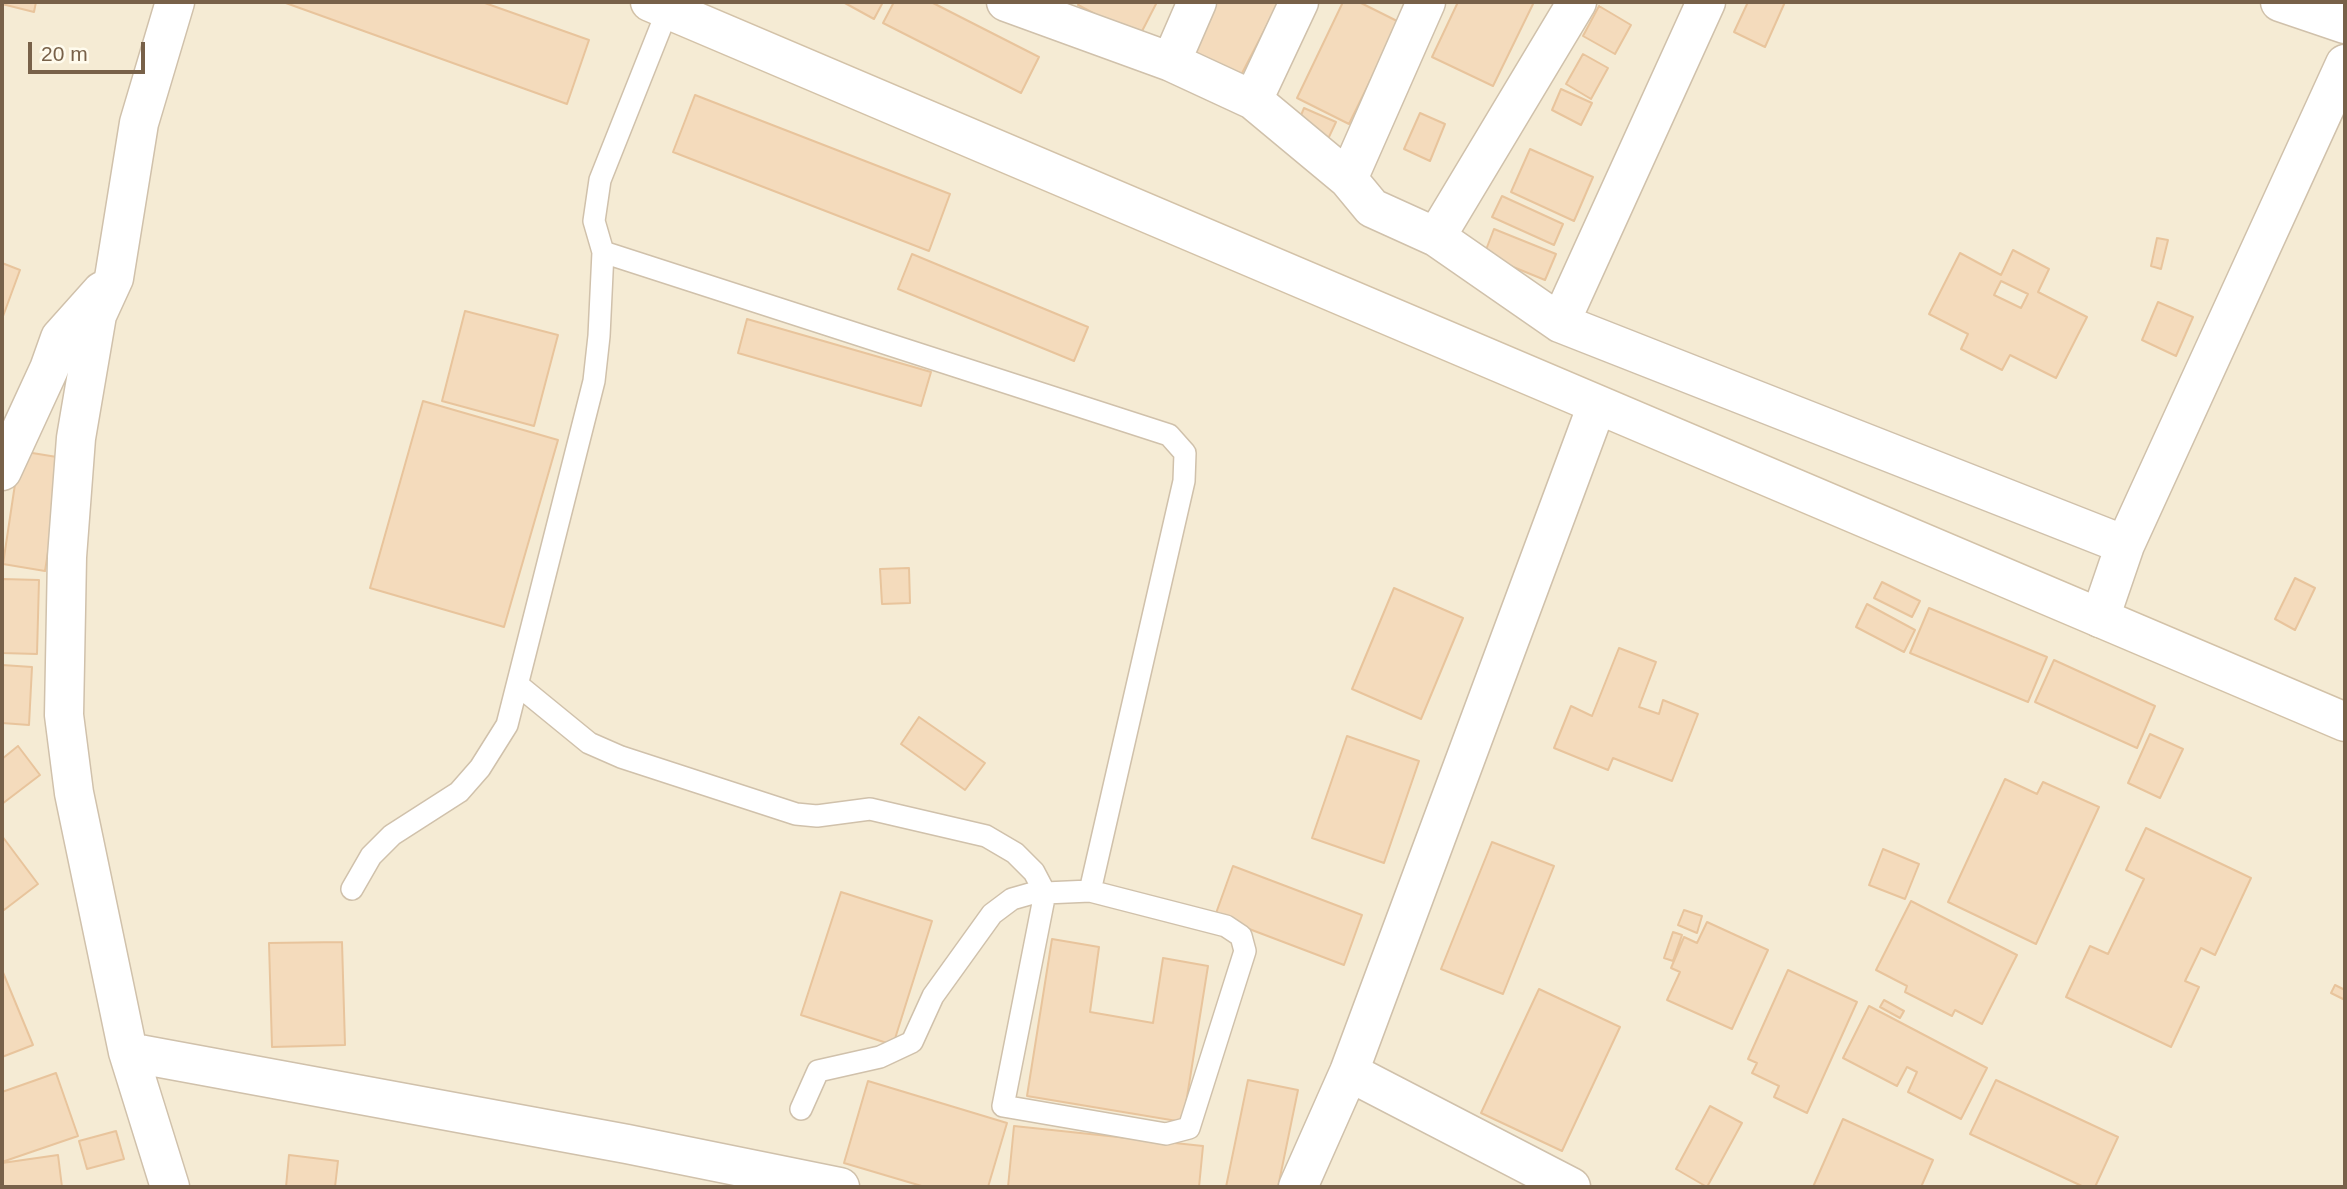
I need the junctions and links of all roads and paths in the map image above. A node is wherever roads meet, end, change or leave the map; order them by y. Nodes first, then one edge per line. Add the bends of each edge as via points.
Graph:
1 (175, 2) edge
2 (1197, 2) edge
3 (1299, 2) edge
4 (1426, 2) edge
5 (1577, 2) edge
6 (1706, 2) edge
7 (2280, 2) edge
8 (659, 5) edge
9 (1028, 6) edge
10 (2345, 24) edge
11 (1171, 62) junction
12 (2345, 64) edge
13 (1253, 100) junction
14 (1348, 179) junction
15 (1436, 237) junction
16 (603, 252) junction
17 (114, 278) junction
18 (1560, 323) junction
19 (1597, 405) junction
20 (2, 471) edge
21 (2125, 545) junction
22 (2100, 618) junction
23 (518, 685) junction
24 (2345, 722) edge
25 (352, 889) dead end
26 (1090, 891) junction
27 (1045, 893) junction
28 (128, 1052) junction
29 (1349, 1072) junction
30 (801, 1109) dead end
31 (170, 1187) edge
32 (840, 1187) edge
33 (1298, 1187) edge
34 (1572, 1187) edge

1 - 17 street via 139,123
2 - 11 street
3 - 13 street
4 - 14 street
5 - 15 street
6 - 18 street
7 - 10 street
8 - 16 lane via 600,180 594,221
8 - 19 street
9 - 11 street
11 - 13 street
12 - 21 street
13 - 14 street
14 - 15 street via 1372,208
15 - 18 street
16 - 23 lane via 594,381
16 - 26 lane via 1169,435 1185,453 1184,481
17 - 20 street via 60,338
17 - 28 street via 97,315 76,438 67,557 64,715 74,793
18 - 21 street
19 - 22 street
19 - 29 street
21 - 22 street
22 - 24 street
23 - 25 lane via 507,725 480,768 459,792 392,835 371,856
23 - 27 lane via 589,743 708,786 796,814 870,809 986,836 1015,853 1034,872
26 - 27 lane
26 - 27 lane via 1226,926 1241,936 1245,951 1189,1128 1166,1134 1003,1106
27 - 30 lane via 1012,899 992,914 933,996 912,1042 880,1056 818,1071
28 - 31 street
28 - 32 street
29 - 33 street
29 - 34 street

